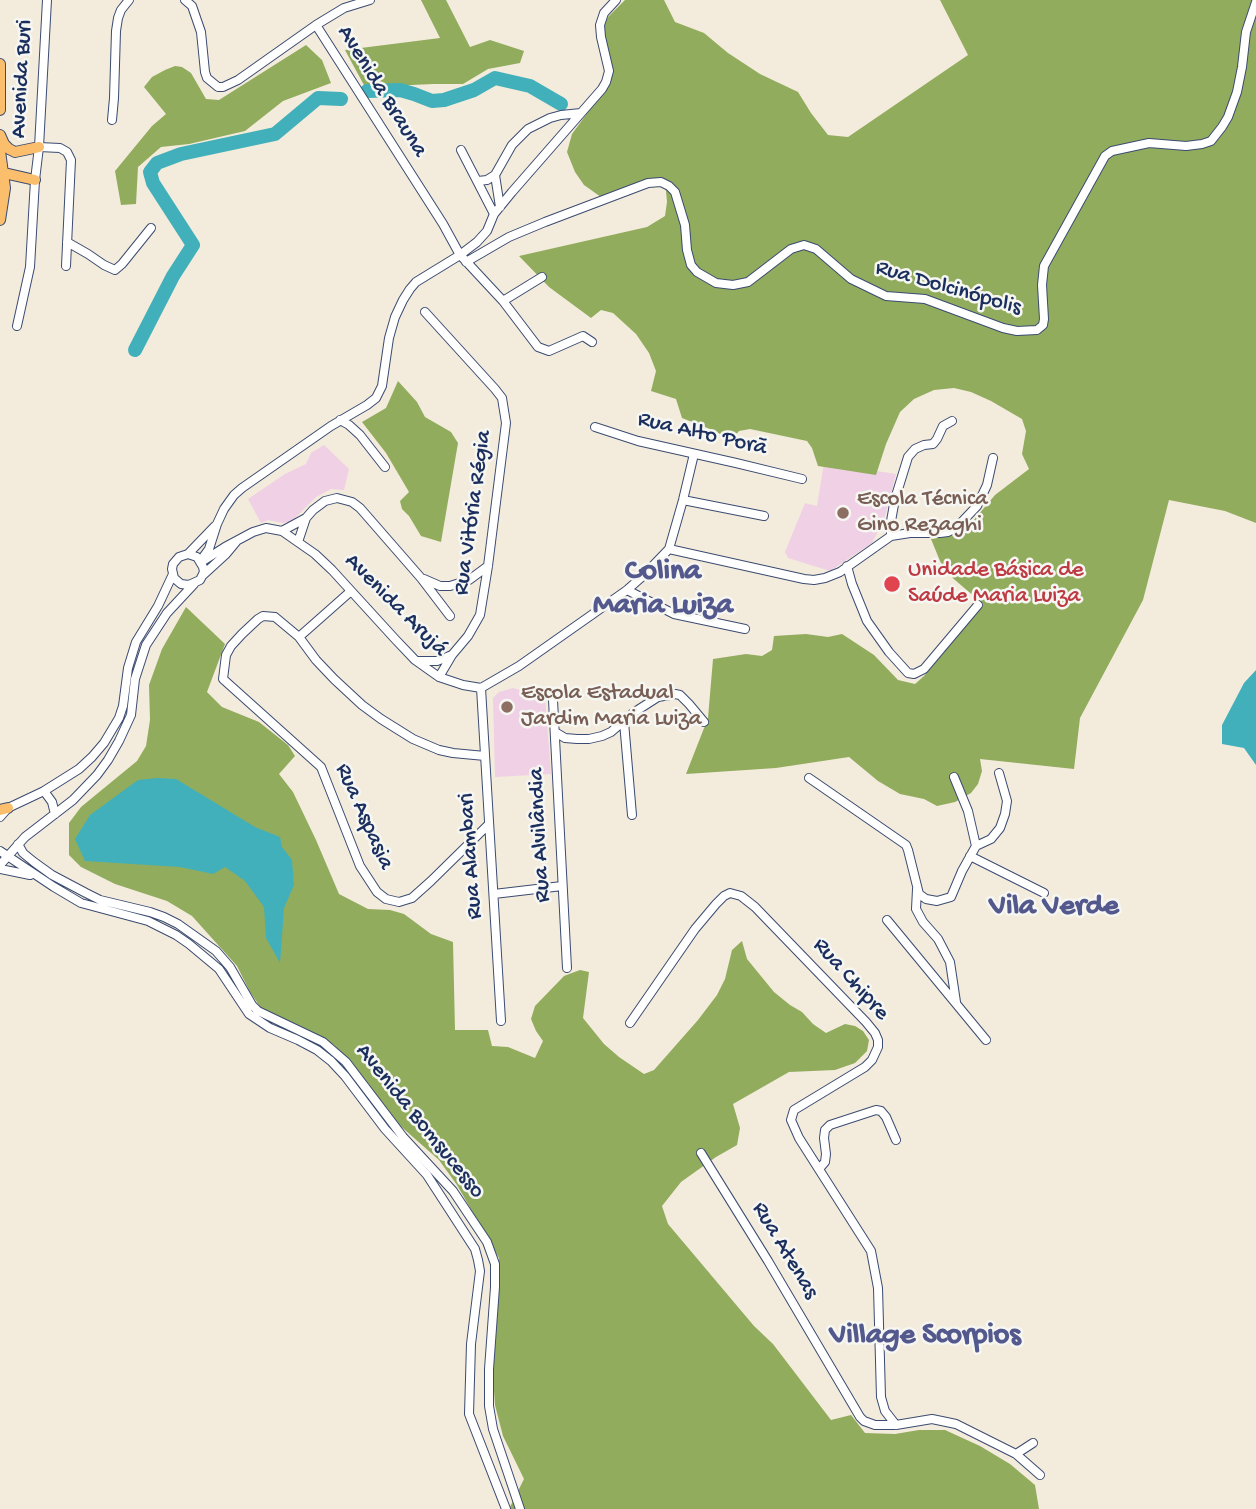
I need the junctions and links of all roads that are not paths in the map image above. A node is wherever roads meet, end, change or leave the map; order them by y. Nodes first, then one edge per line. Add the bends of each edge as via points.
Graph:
1 (47, 0) edge
2 (129, 0) edge
3 (370, 0) edge
4 (616, 0) edge
5 (192, 2) edge
6 (1256, 2) edge
7 (316, 25) junction
8 (0, 64) edge
9 (0, 110) edge
10 (582, 113) junction
11 (111, 120) dead end
12 (0, 135) edge
13 (39, 147) junction
14 (461, 150) dead end
15 (0, 151) edge
16 (2, 173) edge
17 (495, 174) junction
18 (17, 177) junction
19 (35, 180) junction
20 (478, 181) junction
21 (5, 188) junction
22 (497, 211) junction
23 (1, 215) edge
24 (151, 228) dead end
25 (67, 242) junction
26 (462, 257) junction
27 (66, 266) dead end
28 (542, 277) dead end
29 (503, 301) junction
30 (425, 312) dead end
31 (16, 326) dead end
32 (592, 342) dead end
33 (340, 421) junction
34 (952, 421) dead end
35 (595, 427) dead end
36 (694, 454) junction
37 (993, 458) dead end
38 (385, 467) dead end
39 (802, 479) dead end
40 (683, 500) junction
41 (764, 516) dead end
42 (306, 518) junction
43 (217, 524) junction
44 (282, 531) junction
45 (891, 536) junction
46 (237, 540) junction
47 (298, 542) junction
48 (669, 549) junction
49 (188, 554) junction
50 (201, 561) junction
51 (488, 566) junction
52 (847, 566) junction
53 (173, 574) junction
54 (202, 576) junction
55 (421, 578) junction
56 (194, 584) junction
57 (627, 590) junction
58 (351, 591) junction
59 (978, 605) dead end
60 (450, 616) dead end
61 (744, 629) dead end
62 (299, 637) junction
63 (452, 655) junction
64 (417, 661) junction
65 (439, 677) junction
66 (481, 688) junction
67 (553, 700) dead end
68 (624, 722) junction
69 (704, 722) dead end
70 (555, 732) junction
71 (485, 756) junction
72 (999, 773) dead end
73 (954, 777) dead end
74 (809, 778) dead end
75 (44, 790) junction
76 (4, 809) edge
77 (55, 814) junction
78 (632, 815) dead end
79 (0, 817) edge
80 (489, 824) junction
81 (18, 844) junction
82 (976, 846) junction
83 (4, 855) edge
84 (970, 856) junction
85 (0, 867) edge
86 (40, 878) junction
87 (562, 886) junction
88 (917, 888) junction
89 (1044, 893) dead end
90 (494, 894) junction
91 (887, 920) dead end
92 (566, 968) dead end
93 (957, 1005) junction
94 (501, 1021) dead end
95 (630, 1023) dead end
96 (985, 1040) dead end
97 (896, 1140) dead end
98 (701, 1153) dead end
99 (820, 1169) junction
100 (896, 1425) junction
101 (1033, 1443) dead end
102 (1016, 1454) junction
103 (1040, 1475) dead end
104 (506, 1509) edge
105 (520, 1509) edge

1 - 13 street, Avenida Buri
2 - 11 street via 121,10 116,31
3 - 7 street via 344,8
4 - 10 street via 600,24 608,77
5 - 7 street, Avenida Brauna via 205,72 218,87 238,80
6 - 26 street, Rua Dolcinópolis via 1246,32 1237,92 1222,127 1202,144 1149,142 1105,156 1044,267 1044,319 1037,330 1003,328 925,299 886,296 851,279 816,249 804,245 791,249 748,282 716,283 691,265 674,192 661,181
7 - 26 street, Avenida Brauna
8 - 9 main road
10 - 17 street via 550,118 528,129
10 - 22 street
12 - 13 main road via 15,152
13 - 19 street, Avenida Buri
13 - 25 street via 60,148 71,160
14 - 20 street
15 - 16 main road
16 - 18 main road
16 - 21 main road
17 - 20 street
17 - 22 street
18 - 19 main road
18 - 21 main road
19 - 31 street, Avenida Buri via 30,267
20 - 22 street
21 - 23 main road
22 - 26 street via 487,231
24 - 25 street via 115,270
25 - 27 street
26 - 29 street, Avenida Brauna
26 - 33 street via 410,289 394,317 378,394
28 - 29 street
29 - 32 street, Avenida Brauna via 538,347 549,351 583,336
30 - 51 street, Rua Vitória Régia via 495,389 505,408
33 - 38 street via 360,435
33 - 43 street via 242,488
34 - 45 street via 943,426 933,444 915,449 908,457
35 - 36 street, Rua Alto Porã
36 - 39 street, Rua Alto Porã
36 - 40 street
37 - 45 street via 977,506 957,527 948,532
40 - 41 street
40 - 48 street
42 - 44 street
42 - 47 street
42 - 55 street via 330,499 352,502
43 - 49 street
43 - 50 street
44 - 46 street via 266,528
44 - 47 street, Avenida Arujá
45 - 52 street
46 - 50 street
46 - 54 street
47 - 58 street, Avenida Arujá
48 - 52 street via 814,580
48 - 57 street
49 - 50 street
49 - 53 street via 176,560
50 - 54 street
51 - 55 street via 450,586
51 - 63 street, Rua Vitória Régia via 480,615
52 - 59 street via 867,621 908,673 924,669
53 - 56 street via 181,584
53 - 75 street via 134,649 114,728 92,757
54 - 56 street
55 - 60 street
56 - 77 street via 146,645 135,679 131,715 119,741 84,790
57 - 61 street via 674,614
57 - 66 street
58 - 62 street
58 - 64 street, Avenida Arujá
62 - 71 street via 362,705 412,739 439,750
62 - 80 street, Rua Aspasia via 275,617 263,616 231,646 223,679 321,767 360,866 377,892 399,902 412,898
63 - 64 street
63 - 65 street, Rua Vitória Régia
64 - 65 street, Avenida Arujá
65 - 66 street, Avenida Arujá
66 - 71 street, Rua Alambari
67 - 70 street, Rua Alvilândia
68 - 69 street via 658,697 675,694
68 - 70 street via 589,739 565,738
68 - 78 street
70 - 87 street, Rua Alvilândia
71 - 80 street, Rua Alambari
72 - 82 street via 1007,801 1005,814 991,839
73 - 82 street
74 - 88 street via 906,845
75 - 76 street
75 - 77 street
76 - 79 street
77 - 81 street
80 - 90 street, Rua Alambari
81 - 83 street
81 - 105 street, Avenida Bomsucesso via 27,857 52,875 100,900 150,912 199,938 224,960 258,1011 312,1036 341,1056 403,1137 453,1191 483,1234 495,1264 489,1406
82 - 84 street
83 - 85 street
83 - 86 street, Avenida Bomsucesso
84 - 88 street via 951,897 930,900
84 - 89 street
85 - 86 street
86 - 104 street, Avenida Bomsucesso via 81,904 148,921 176,934 219,969 249,1014 331,1061 427,1175 478,1260 469,1414
87 - 90 street
87 - 92 street, Rua Alvilândia
88 - 93 street via 916,909 950,962
90 - 94 street, Rua Alambari
91 - 93 street
93 - 96 street
95 - 99 street, Rua Chipre via 723,896 730,893 746,899 866,1022 878,1040 876,1054 865,1067 792,1113 793,1125
97 - 99 street via 881,1111 830,1125 825,1130 827,1154
98 - 100 street, Rua Atenas via 860,1418 869,1424
99 - 100 street, Rua Chipre via 871,1251 878,1288 881,1397
100 - 102 street, Rua Atenas via 942,1420
101 - 102 street
102 - 103 street, Rua Atenas

